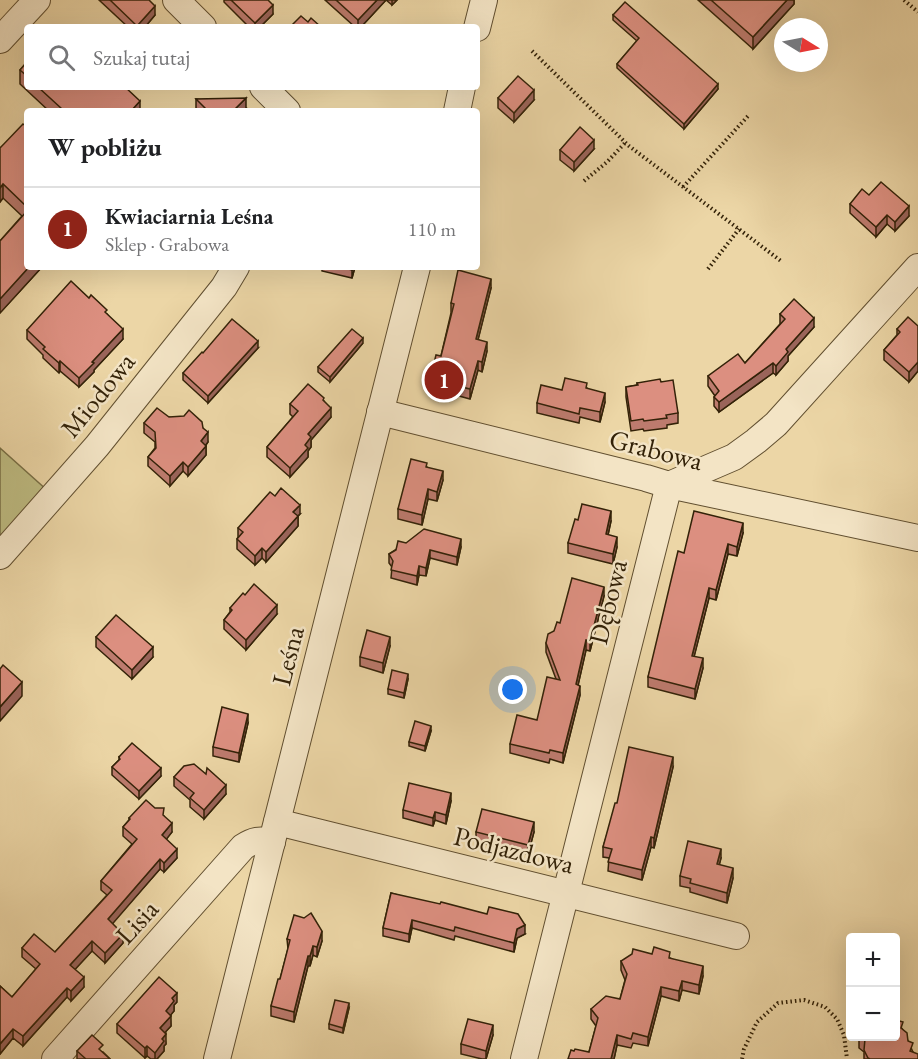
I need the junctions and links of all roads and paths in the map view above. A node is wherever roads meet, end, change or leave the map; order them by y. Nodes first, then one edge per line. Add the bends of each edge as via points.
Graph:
1 (38, 0) edge
2 (176, 0) edge
3 (484, 0) edge
4 (904, 0) edge
5 (918, 12) edge
6 (200, 24) edge
7 (478, 24) edge
8 (0, 40) edge
9 (532, 51) dead end
10 (266, 90) edge
11 (461, 90) edge
12 (284, 108) edge
13 (458, 108) edge
14 (748, 116) dead end
15 (626, 143) junction
16 (584, 181) dead end
17 (683, 187) junction
18 (739, 229) junction
19 (781, 261) dead end
20 (918, 267) edge
21 (708, 269) dead end
22 (234, 270) edge
23 (416, 270) edge
24 (380, 412) junction
25 (669, 485) junction
26 (918, 538) edge
27 (0, 556) edge
28 (274, 832) junction
29 (565, 894) junction
30 (736, 936) dead end
31 (56, 1059) edge
32 (217, 1059) edge
33 (524, 1059) edge
34 (742, 1059) edge
35 (848, 1059) edge

1 - 8 street
2 - 6 street
3 - 7 street
4 - 5 path
9 - 15 path
10 - 12 street
11 - 13 street
14 - 17 path
15 - 16 path
15 - 17 path
17 - 18 path
18 - 19 path
18 - 21 path
20 - 25 street via 776,424 734,457
22 - 27 street, Miodowa via 98,446
23 - 24 street, Leśna
24 - 25 street, Grabowa
24 - 28 street, Leśna
25 - 26 street, Grabowa
25 - 29 street, Dębowa
28 - 29 street, Podjazdowa
28 - 31 street, Lisia via 251,841 237,854
28 - 32 street, Leśna
29 - 30 street, Podjazdowa
29 - 33 street, Dębowa
34 - 35 path via 757,1022 778,1003 804,1000 825,1007 837,1019

